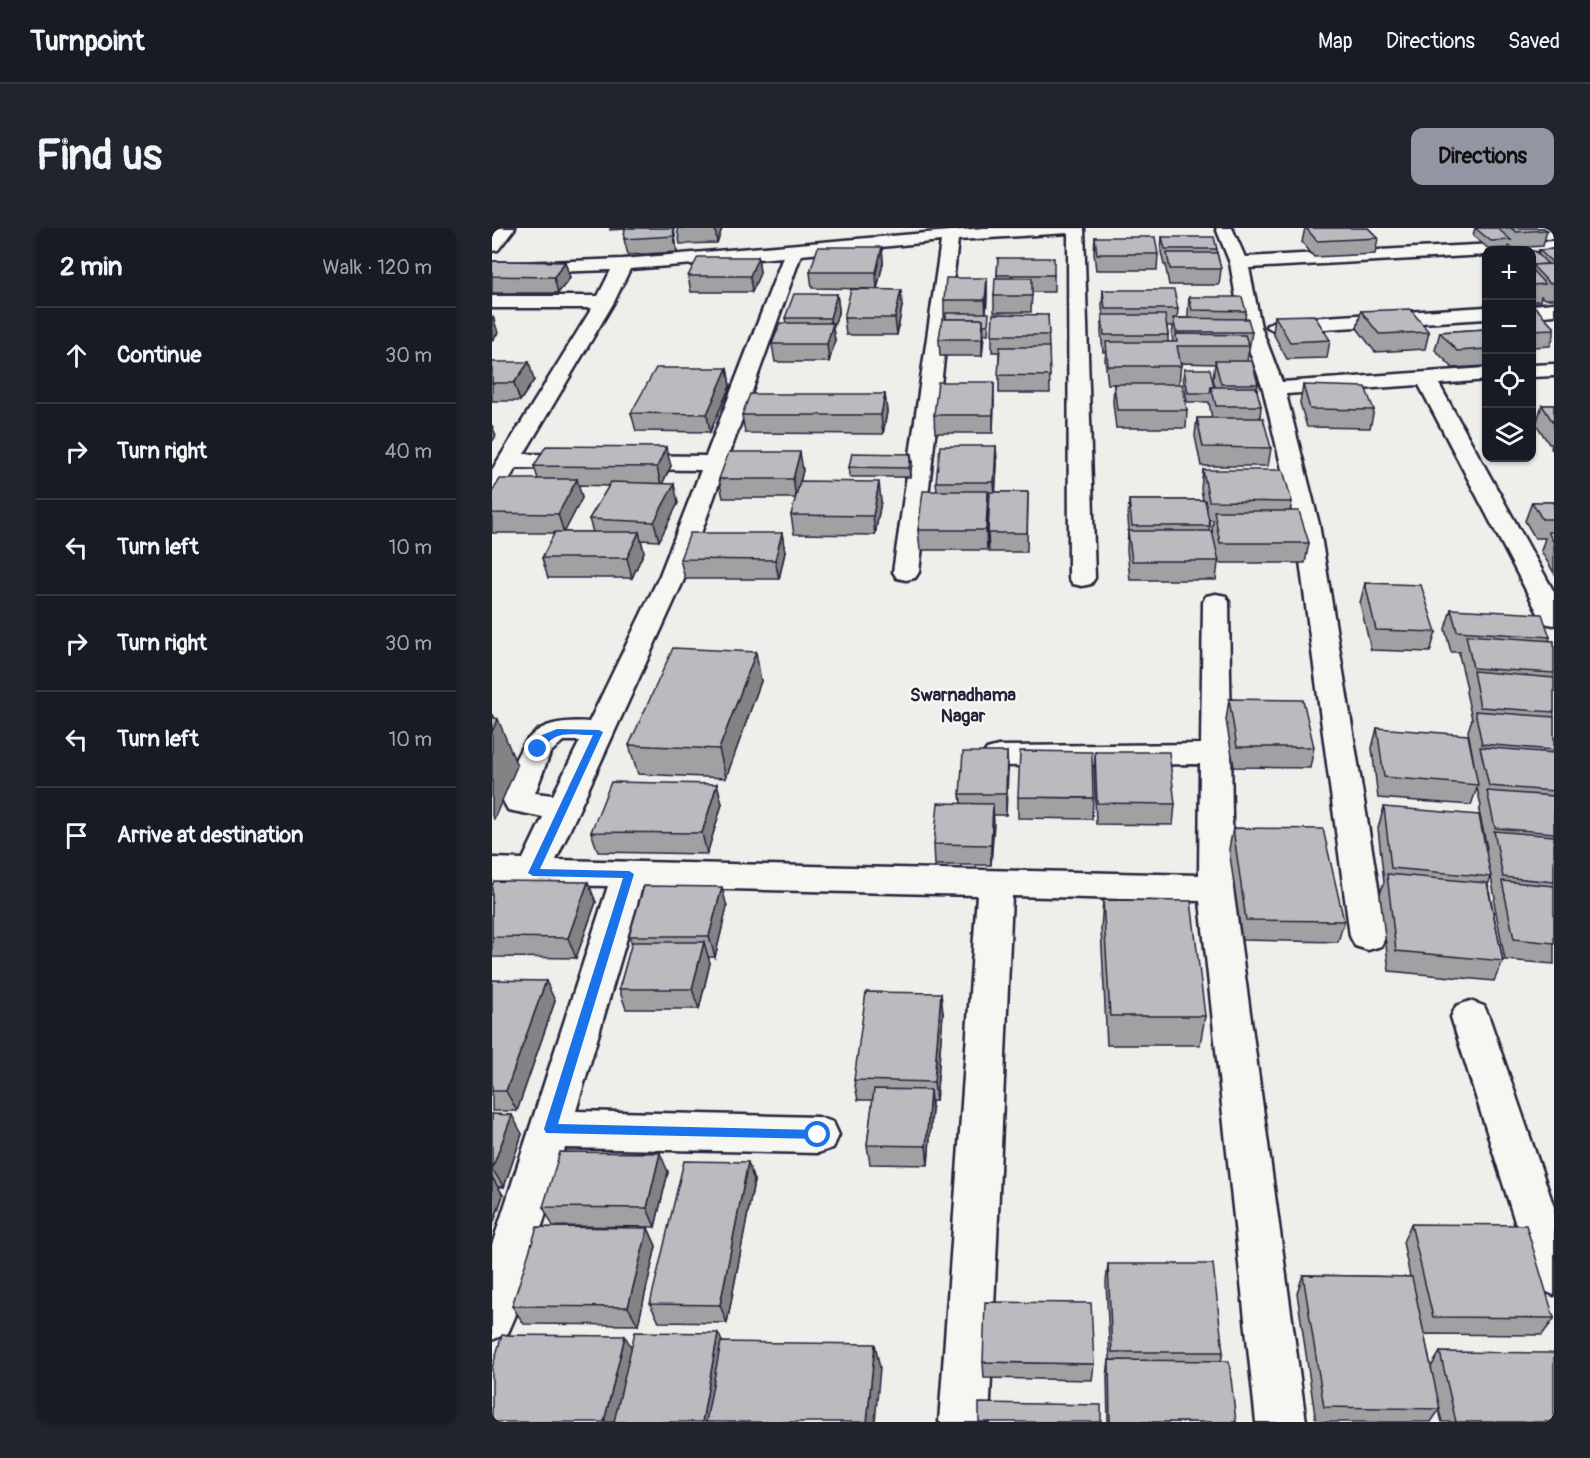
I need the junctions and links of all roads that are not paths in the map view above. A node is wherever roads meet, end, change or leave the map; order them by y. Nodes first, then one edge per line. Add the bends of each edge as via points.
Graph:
1 (507, 228) edge
2 (1074, 228) edge
3 (1224, 228) edge
4 (950, 235) junction
5 (492, 246) edge
6 (1554, 246) edge
7 (794, 251) junction
8 (1239, 263) junction
9 (622, 264) junction
10 (492, 268) edge
11 (492, 302) edge
12 (605, 302) junction
13 (1554, 309) edge
14 (1536, 311) edge
15 (1482, 314) edge
16 (1251, 327) junction
17 (1554, 370) edge
18 (1536, 371) edge
19 (1482, 374) edge
20 (1426, 378) junction
21 (1274, 389) junction
22 (509, 461) junction
23 (535, 461) junction
24 (715, 463) junction
25 (522, 483) edge
26 (492, 489) edge
27 (906, 572) dead end
28 (1082, 578) dead end
29 (1216, 602) dead end
30 (1554, 618) edge
31 (599, 732) junction
32 (1217, 754) junction
33 (999, 756) edge
34 (564, 808) junction
35 (492, 871) edge
36 (533, 873) junction
37 (629, 874) junction
38 (995, 884) junction
39 (1216, 888) junction
40 (1368, 936) dead end
41 (1470, 1017) dead end
42 (550, 1129) junction
43 (818, 1135) dead end
44 (1554, 1273) edge
45 (492, 1317) edge
46 (964, 1422) edge
47 (1281, 1422) edge

1 - 5 street
2 - 4 street
2 - 28 street
3 - 8 street
4 - 7 street
4 - 27 street
6 - 8 street
7 - 9 street
7 - 24 street
8 - 16 street
9 - 10 street
9 - 12 street
11 - 12 street
12 - 22 street
13 - 14 street
15 - 16 street
16 - 21 street
17 - 18 street
19 - 20 street
20 - 21 street
20 - 30 street
21 - 40 street via 1307,524
22 - 23 street
22 - 26 street
23 - 24 street via 682,473
23 - 25 street
24 - 31 street via 673,575
29 - 32 street
31 - 34 street
31 - 34 street via 557,732 545,737 538,749 517,797 519,802
32 - 33 street
32 - 39 street
34 - 36 street
35 - 36 street
36 - 37 street
37 - 38 street
37 - 42 street
38 - 39 street
38 - 46 street
39 - 47 street
41 - 44 street
42 - 43 street
42 - 45 street

